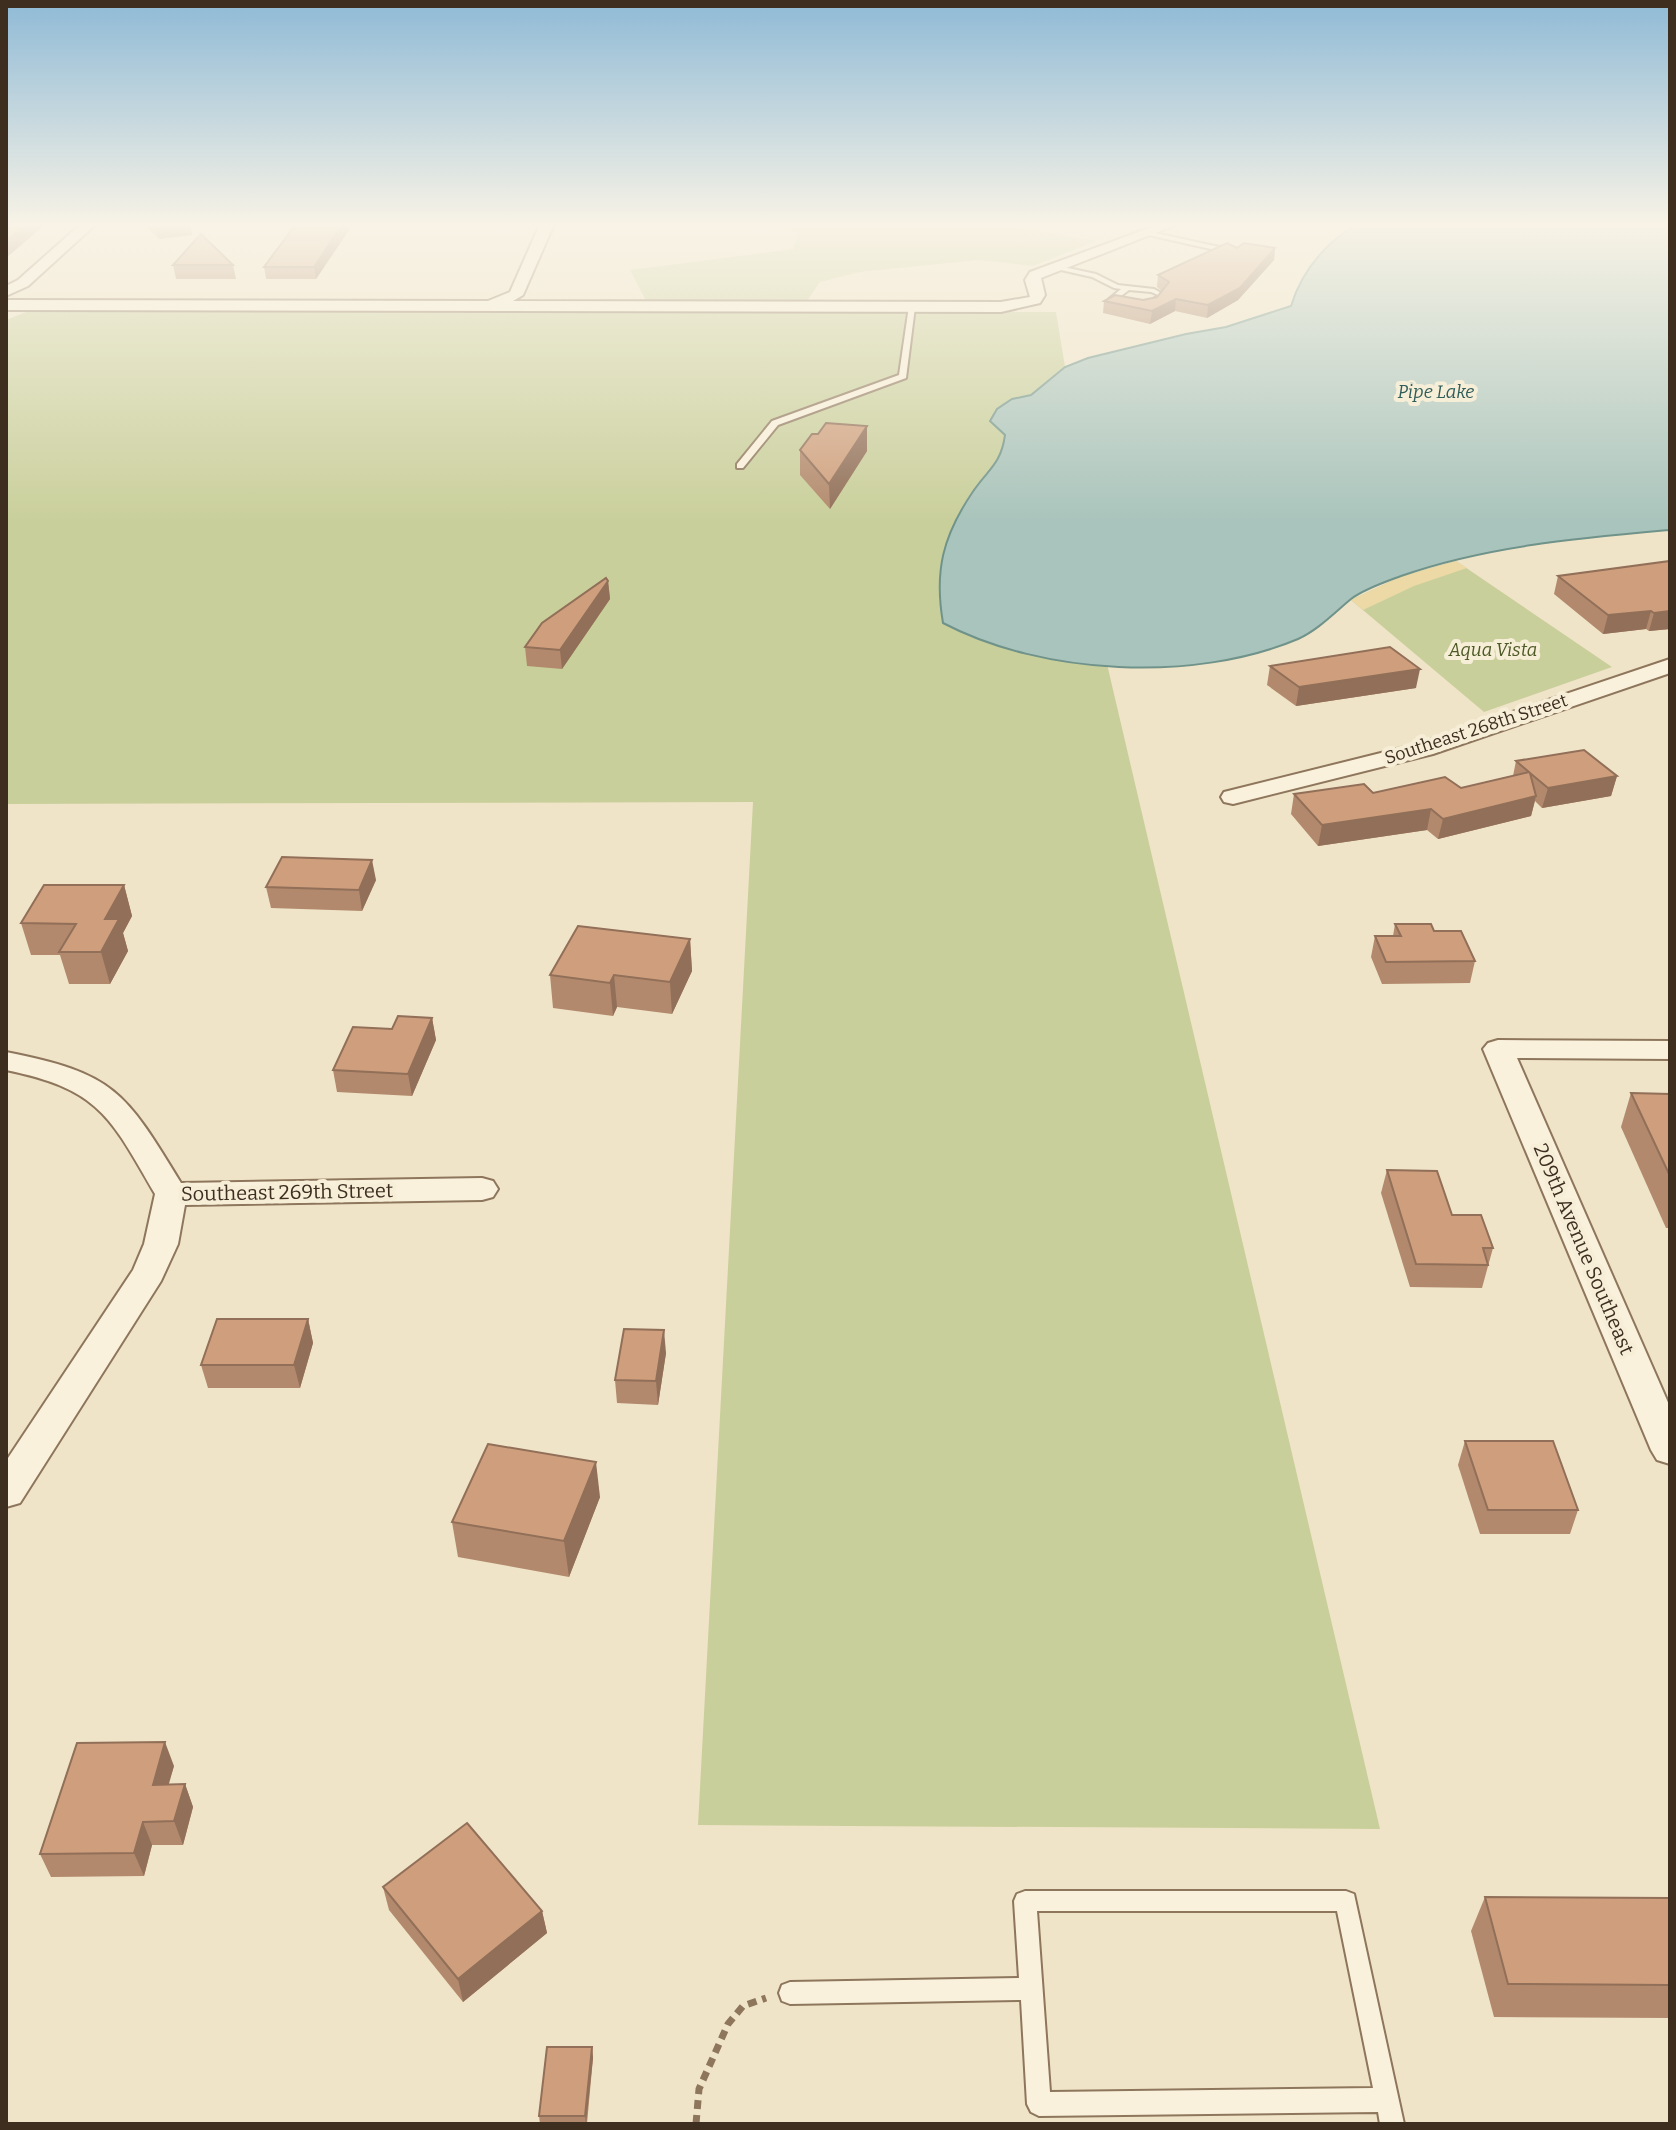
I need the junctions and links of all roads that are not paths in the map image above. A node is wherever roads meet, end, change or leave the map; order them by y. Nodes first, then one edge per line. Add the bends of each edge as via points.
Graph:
1 (909, 323) edge
2 (740, 466) dead end
3 (1670, 666) edge
4 (1233, 797) dead end
5 (1670, 1050) edge
6 (6, 1061) edge
7 (482, 1189) dead end
8 (171, 1194) junction
9 (1670, 1450) edge
10 (6, 1492) edge
11 (1031, 1989) junction
12 (790, 1993) road end
13 (1386, 2100) junction
14 (1392, 2124) edge

1 - 2 lane via 903,376 775,423
3 - 4 street, Southeast 268th Street via 1425,749
5 - 9 street, 209th Avenue Southeast via 1498,1049
6 - 8 street, Southeast 269th Street via 60,1074 100,1093 139,1141
7 - 8 street, Southeast 269th Street
8 - 10 street via 149,1273
11 - 12 lane
11 - 13 lane via 1039,2104
11 - 13 lane via 1025,1901 1346,1901
13 - 14 lane

